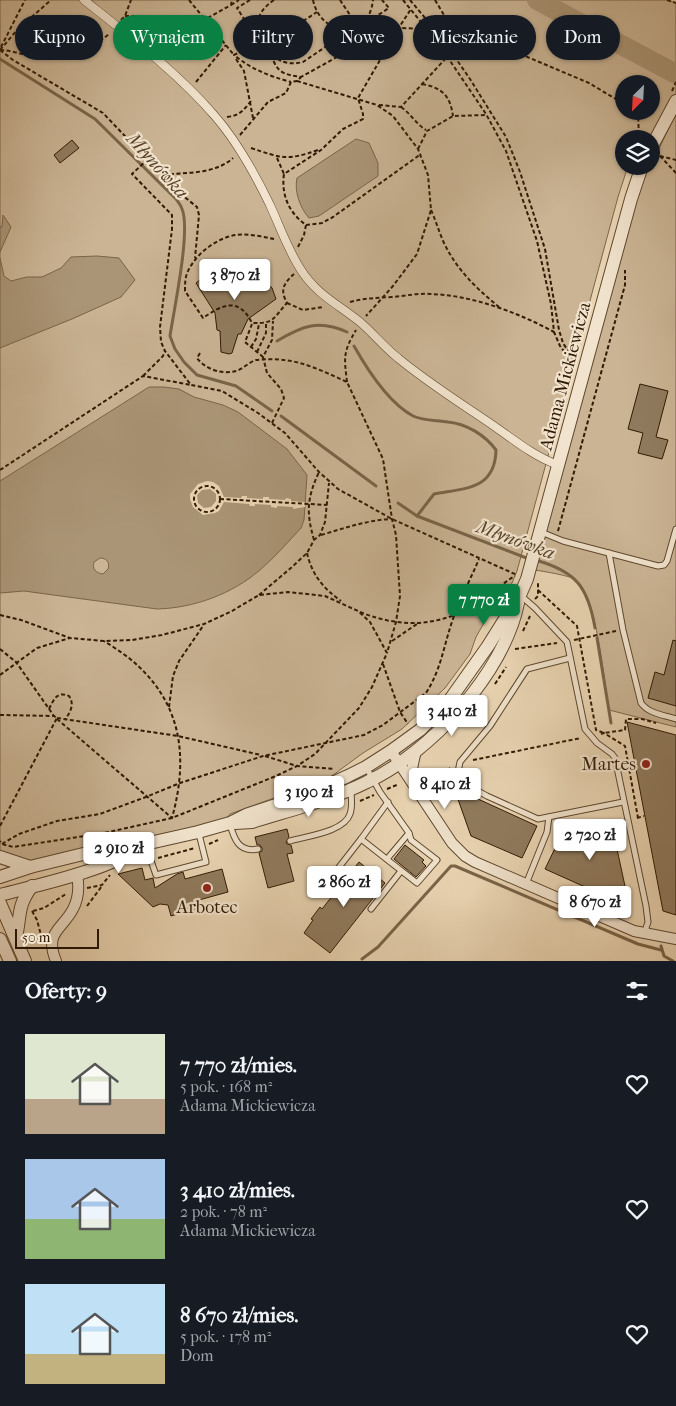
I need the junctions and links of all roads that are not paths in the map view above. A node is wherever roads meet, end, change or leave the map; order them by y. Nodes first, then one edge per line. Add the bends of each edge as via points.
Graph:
1 (84, 0) edge
2 (676, 101) edge
3 (660, 139) edge
4 (639, 175) edge
5 (558, 465) junction
6 (676, 529) edge
7 (540, 532) junction
8 (609, 553) junction
9 (520, 595) junction
10 (570, 658) junction
11 (676, 719) edge
12 (416, 750) junction
13 (391, 751) junction
14 (399, 763) junction
15 (366, 767) junction
16 (384, 772) junction
17 (372, 779) junction
18 (405, 781) junction
19 (350, 790) junction
20 (388, 802) junction
21 (623, 802) junction
22 (548, 817) junction
23 (232, 828) junction
24 (198, 832) junction
25 (409, 833) junction
26 (361, 839) junction
27 (290, 841) dead end
28 (145, 844) junction
29 (0, 846) edge
30 (258, 849) dead end
31 (72, 858) junction
32 (387, 859) junction
33 (30, 867) junction
34 (401, 871) junction
35 (77, 874) junction
36 (0, 877) edge
37 (526, 884) junction
38 (32, 886) junction
39 (322, 889) dead end
40 (0, 895) edge
41 (0, 903) edge
42 (371, 909) dead end
43 (647, 934) junction
44 (16, 938) junction
45 (0, 939) edge
46 (676, 939) edge
47 (10, 961) edge
48 (26, 961) edge
49 (56, 961) edge

1 - 5 street via 191,90 216,116 240,150 300,269 314,288 360,322 420,375 524,447
2 - 3 street
4 - 5 street, Adama Mickiewicza
5 - 7 street, Adama Mickiewicza
6 - 8 lane via 668,561 664,565
7 - 8 lane
7 - 9 street, Adama Mickiewicza
8 - 11 lane via 641,703 650,712
9 - 10 lane via 566,642
9 - 12 street, Adama Mickiewicza via 510,633 485,677 449,720
9 - 13 street, Adama Mickiewicza via 449,701 420,730
10 - 21 lane via 585,729 615,758
10 - 22 lane via 527,669 490,726 460,762 458,772 465,784 538,819
12 - 14 street, Adama Mickiewicza
12 - 18 street
13 - 14 street
13 - 15 street, Adama Mickiewicza
14 - 16 street, Adama Mickiewicza
14 - 18 street
15 - 17 lane
15 - 23 street, Adama Mickiewicza via 315,791 246,815
16 - 17 street, Adama Mickiewicza
16 - 18 street
17 - 19 street, Adama Mickiewicza
17 - 20 lane
18 - 37 street via 464,856
19 - 23 street, Adama Mickiewicza
19 - 27 lane via 352,804 348,819 337,828
20 - 25 lane
20 - 26 lane
21 - 22 lane
21 - 43 lane via 646,906
22 - 37 lane via 547,832
23 - 24 street, Adama Mickiewicza
23 - 30 lane via 242,848
24 - 28 street, Adama Mickiewicza
24 - 28 lane via 206,862 156,875
25 - 32 lane
25 - 34 lane via 411,840 437,860 417,883
26 - 32 lane
26 - 39 lane
28 - 31 street, Adama Mickiewicza
28 - 35 street, Adama Mickiewicza via 129,856
29 - 33 street
31 - 33 street, Adama Mickiewicza
31 - 35 street
32 - 34 lane
33 - 36 street, Adama Mickiewicza
34 - 42 lane
35 - 38 street, Adama Mickiewicza
35 - 49 street via 78,889 73,910 54,934 51,945
37 - 43 street
38 - 40 street, Adama Mickiewicza
38 - 44 street via 20,906
41 - 44 street
43 - 46 street
44 - 48 street
45 - 47 street

